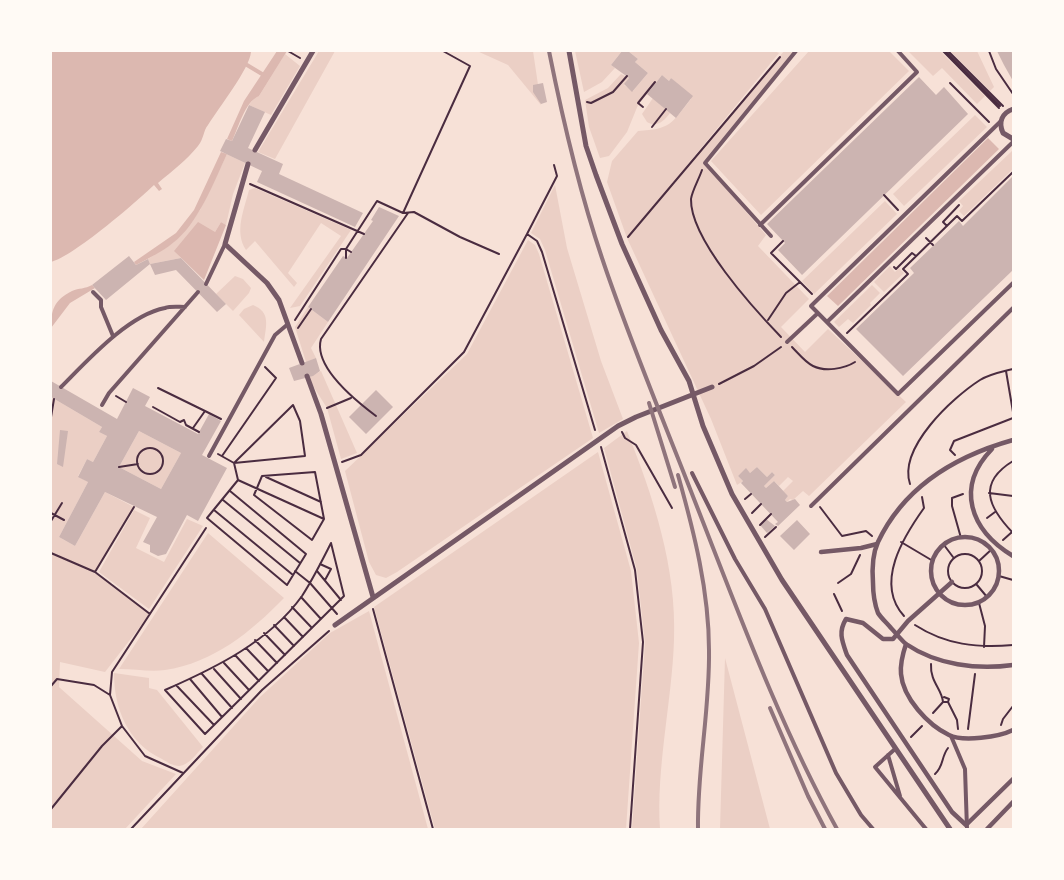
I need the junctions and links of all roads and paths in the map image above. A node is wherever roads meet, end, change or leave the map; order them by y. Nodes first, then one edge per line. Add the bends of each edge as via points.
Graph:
1 (288, 51) edge
2 (313, 51) edge
3 (443, 51) edge
4 (569, 51) edge
5 (784, 51) edge
6 (796, 51) edge
7 (898, 51) edge
8 (945, 51) edge
9 (989, 51) edge
10 (306, 62) junction
11 (627, 76) dead end
12 (655, 82) dead end
13 (950, 83) dead end
14 (1013, 94) edge
15 (576, 98) junction
16 (643, 108) dead end
17 (666, 109) dead end
18 (1008, 112) edge
19 (1000, 122) junction
20 (652, 127) dead end
21 (995, 127) junction
22 (1013, 140) edge
23 (255, 150) dead end
24 (705, 163) junction
25 (248, 164) dead end
26 (554, 165) dead end
27 (1013, 172) edge
28 (243, 181) junction
29 (380, 195) dead end
30 (884, 195) dead end
31 (378, 201) junction
32 (960, 206) dead end
33 (403, 213) junction
34 (408, 213) junction
35 (904, 216) junction
36 (760, 225) junction
37 (947, 226) junction
38 (358, 230) junction
39 (920, 232) junction
40 (364, 234) dead end
41 (527, 234) junction
42 (771, 236) dead end
43 (783, 240) dead end
44 (930, 242) junction
45 (225, 244) junction
46 (622, 244) junction
47 (933, 245) dead end
48 (346, 249) junction
49 (351, 252) dead end
50 (498, 254) dead end
51 (916, 256) junction
52 (346, 258) dead end
53 (896, 269) dead end
54 (323, 276) junction
55 (327, 279) dead end
56 (800, 282) junction
57 (1013, 283) edge
58 (206, 284) dead end
59 (350, 289) dead end
60 (353, 291) junction
61 (93, 292) dead end
62 (198, 292) dead end
63 (817, 299) junction
64 (341, 302) dead end
65 (344, 304) junction
66 (185, 307) junction
67 (1013, 308) edge
68 (311, 309) dead end
69 (818, 313) junction
70 (767, 321) junction
71 (826, 322) junction
72 (288, 324) junction
73 (854, 326) dead end
74 (113, 336) junction
75 (293, 336) junction
76 (786, 342) junction
77 (861, 357) junction
78 (260, 362) junction
79 (302, 363) dead end
80 (1013, 369) edge
81 (1006, 371) junction
82 (307, 376) dead end
83 (720, 384) dead end
84 (61, 387) dead end
85 (712, 387) dead end
86 (158, 388) dead end
87 (693, 395) junction
88 (120, 398) dead end
89 (351, 398) junction
90 (54, 399) dead end
91 (126, 402) dead end
92 (102, 405) dead end
93 (153, 407) dead end
94 (205, 411) junction
95 (320, 411) junction
96 (1013, 412) edge
97 (376, 416) dead end
98 (51, 417) edge
99 (1013, 418) edge
100 (227, 423) junction
101 (618, 426) junction
102 (193, 429) junction
103 (199, 432) dead end
104 (598, 440) junction
105 (1013, 440) edge
106 (994, 447) junction
107 (212, 450) junction
108 (209, 456) dead end
109 (222, 456) junction
110 (959, 460) junction
111 (1013, 461) edge
112 (138, 464) junction
113 (234, 464) junction
114 (334, 466) junction
115 (119, 468) dead end
116 (692, 473) dead end
117 (265, 476) junction
118 (238, 480) junction
119 (257, 488) junction
120 (230, 491) junction
121 (913, 492) junction
122 (969, 492) junction
123 (989, 493) junction
124 (1013, 496) edge
125 (223, 500) junction
126 (321, 502) junction
127 (816, 502) junction
128 (62, 503) dead end
129 (761, 504) dead end
130 (811, 506) dead end
131 (134, 507) dead end
132 (672, 508) dead end
133 (214, 510) junction
134 (51, 514) edge
135 (771, 514) dead end
136 (55, 515) junction
137 (746, 518) junction
138 (324, 519) junction
139 (64, 520) dead end
140 (51, 521) edge
141 (776, 526) dead end
142 (206, 528) dead end
143 (753, 531) junction
144 (1013, 533) edge
145 (961, 538) junction
146 (760, 542) junction
147 (878, 542) junction
148 (901, 542) dead end
149 (944, 545) junction
150 (861, 548) junction
151 (821, 552) dead end
152 (51, 553) edge
153 (1013, 556) edge
154 (953, 557) dead end
155 (933, 561) junction
156 (300, 563) junction
157 (320, 564) junction
158 (317, 570) junction
159 (295, 571) junction
160 (95, 572) junction
161 (293, 574) junction
162 (999, 576) junction
163 (325, 580) junction
164 (1013, 580) edge
165 (952, 582) junction
166 (310, 583) junction
167 (838, 583) dead end
168 (977, 585) dead end
169 (938, 592) junction
170 (834, 594) dead end
171 (301, 597) junction
172 (373, 597) junction
173 (987, 597) junction
174 (341, 600) junction
175 (979, 603) junction
176 (292, 607) junction
177 (332, 608) junction
178 (150, 614) junction
179 (284, 617) junction
180 (321, 619) junction
181 (342, 620) junction
182 (846, 620) junction
183 (274, 625) junction
184 (335, 625) joint
185 (312, 628) junction
186 (264, 633) junction
187 (898, 635) junction
188 (303, 637) junction
189 (255, 640) junction
190 (906, 644) junction
191 (294, 646) junction
192 (245, 647) junction
193 (984, 647) dead end
194 (235, 655) junction
195 (285, 655) junction
196 (933, 657) junction
197 (224, 663) junction
198 (277, 663) junction
199 (1013, 665) edge
200 (976, 667) junction
201 (214, 669) junction
202 (268, 671) junction
203 (202, 674) junction
204 (190, 679) junction
205 (259, 680) junction
206 (176, 685) junction
207 (51, 686) edge
208 (250, 690) junction
209 (110, 695) junction
210 (241, 699) junction
211 (1013, 706) edge
212 (232, 708) junction
213 (222, 717) junction
214 (214, 725) junction
215 (122, 726) junction
216 (1013, 730) edge
217 (1005, 734) junction
218 (954, 736) junction
219 (967, 737) junction
220 (954, 744) junction
221 (895, 749) junction
222 (888, 755) junction
223 (183, 773) junction
224 (930, 778) junction
225 (1013, 779) edge
226 (901, 798) junction
227 (1013, 802) edge
228 (51, 809) edge
229 (966, 827) edge
230 (132, 829) edge
231 (433, 829) edge
232 (630, 829) edge
233 (873, 829) edge
234 (926, 829) edge
235 (950, 829) edge
236 (986, 829) edge

1 - 10 path
2 - 10 street
3 - 33 path via 470,66
4 - 15 street
5 - 46 path
6 - 24 lane
7 - 36 lane via 917,72
8 - 18 path
8 - 18 path
9 - 14 path via 996,69
10 - 23 street
11 - 15 path via 613,92 591,103
12 - 16 path via 638,104
13 - 21 path
15 - 46 street via 586,146
17 - 20 path
18 - 19 street
19 - 21 lane
19 - 22 street via 1003,133
21 - 35 lane
22 - 39 lane
24 - 36 lane
24 - 70 path via 691,199 697,225 710,251
25 - 28 street
26 - 41 path via 557,176
27 - 37 path via 962,221 958,216
28 - 38 path
28 - 45 street
29 - 31 path
30 - 35 path
31 - 33 path
31 - 38 path
32 - 37 path via 943,222
33 - 34 path
34 - 50 path via 414,212
34 - 60 path
35 - 63 lane
36 - 42 lane
37 - 44 path
38 - 40 path
38 - 48 path
39 - 44 path
39 - 71 lane
41 - 104 path via 537,242 542,252
41 - 114 path via 464,352 361,454
43 - 56 path via 771,253
44 - 47 path
44 - 51 path
45 - 58 lane
45 - 72 street via 267,283 280,300
46 - 87 street
48 - 49 path
48 - 52 path
48 - 54 path via 342,249
51 - 53 path via 912,253
51 - 73 path via 903,269 908,274
54 - 55 path
54 - 72 path via 295,320
56 - 63 path
56 - 70 path via 786,294
57 - 77 lane via 898,394
59 - 60 path
60 - 65 path
61 - 74 lane via 101,300
62 - 66 lane
63 - 69 lane via 811,306
64 - 65 path
65 - 89 path via 319,346 328,369
66 - 74 lane via 151,313
66 - 92 lane
67 - 127 lane
68 - 75 path
69 - 71 lane
69 - 76 lane
70 - 76 path
71 - 77 lane
72 - 75 street
72 - 78 lane via 275,335
74 - 84 lane
75 - 79 street
76 - 77 path via 812,366 847,367
76 - 83 path via 754,366
78 - 100 lane
78 - 109 path via 276,378
80 - 81 path
81 - 96 path
81 - 121 path via 980,380 931,422 916,448 907,476
82 - 95 street
85 - 87 street
86 - 94 path
87 - 101 street
87 - 137 street via 732,494
88 - 91 path
89 - 95 path
89 - 97 path
90 - 98 path
93 - 102 path via 180,422 184,420
94 - 100 path
94 - 102 path
95 - 114 street
99 - 110 path via 954,442 950,450
100 - 107 lane
101 - 104 street
101 - 132 path via 625,438 636,445
102 - 103 path
104 - 172 street
104 - 232 path via 635,570 643,642
105 - 106 street
106 - 110 street
106 - 122 street via 972,476
107 - 108 lane
107 - 109 path
109 - 113 path
110 - 121 street
111 - 123 path via 994,477
112 - 112 path via 138,456 149,448 162,458 162,466 153,474 142,471
112 - 115 path
113 - 113 path via 260,438 293,405 300,421 305,456
113 - 118 path
114 - 172 street
116 - 233 lane via 735,559 765,609 836,773
117 - 119 path
117 - 126 path
117 - 126 path via 315,472
118 - 119 path
118 - 120 path
119 - 138 path
119 - 138 path via 254,495 312,540
120 - 125 path
120 - 156 path via 306,554
121 - 147 street
122 - 145 path via 952,498
122 - 153 street via 978,523 986,534
123 - 124 path
123 - 144 path via 995,512
125 - 133 path
125 - 156 path
126 - 138 path
127 - 130 lane
127 - 147 path via 842,536 866,532
128 - 136 path
129 - 137 path
131 - 160 path
133 - 161 path
133 - 161 path via 207,518 287,585
134 - 136 path
135 - 143 path
136 - 139 path
136 - 140 path
137 - 143 street
141 - 146 path
142 - 178 path
143 - 146 street
145 - 149 street
145 - 162 street via 978,540 992,550
146 - 221 street
147 - 150 street
147 - 187 street via 872,567 878,614
148 - 155 path
149 - 154 path
149 - 155 street
150 - 151 street
150 - 167 path via 851,574
152 - 160 path
155 - 169 street via 932,576
156 - 159 path
157 - 158 path
157 - 163 path via 331,569
157 - 174 path via 331,543 344,596
158 - 163 path
158 - 166 path
159 - 161 path
159 - 166 path
160 - 178 path
162 - 164 path
162 - 173 street
163 - 174 path
165 - 165 path via 948,570 955,558 967,555 979,561 982,574 976,585 963,588
165 - 169 street
166 - 171 path
166 - 177 path
168 - 173 path
169 - 175 street via 952,603
169 - 187 street
170 - 182 path
171 - 176 path
171 - 180 path
172 - 181 street
172 - 231 path via 373,611
173 - 175 street
174 - 177 path
175 - 193 path via 985,626
176 - 179 path
176 - 185 path
177 - 180 path
177 - 181 path
178 - 209 path via 112,672
179 - 183 path
179 - 188 path
180 - 185 path
181 - 184 street
182 - 187 street via 863,623 883,639
182 - 224 street via 840,632 847,655
183 - 186 path
183 - 191 path
184 - 223 path via 262,690
185 - 188 path
186 - 189 path
186 - 195 path
187 - 190 street
188 - 191 path
189 - 192 path
189 - 198 path
190 - 196 street
190 - 218 street via 901,674 907,694 928,719
191 - 195 path
192 - 194 path
192 - 202 path
194 - 197 path
194 - 205 path
195 - 198 path
196 - 200 street
196 - 218 path via 932,679 944,697 943,702 948,702 957,720
197 - 201 path
197 - 208 path
198 - 202 path
199 - 200 street
200 - 219 path
201 - 203 path
201 - 210 path
202 - 205 path
203 - 204 path
203 - 212 path
204 - 206 path
204 - 213 path
205 - 208 path
206 - 214 path
206 - 214 path via 165,690 205,734
207 - 209 path via 57,680 94,684
208 - 210 path
209 - 215 path
210 - 212 path
211 - 217 path via 1001,725
212 - 213 path
213 - 214 path
215 - 223 path via 145,756
215 - 228 path
216 - 217 street
217 - 219 street
218 - 219 street
218 - 220 lane
220 - 224 path via 944,753 940,769
220 - 229 lane via 965,769 968,796
221 - 222 lane
221 - 235 street
222 - 226 lane
222 - 226 lane via 875,767
223 - 230 path
224 - 229 street
225 - 229 street
226 - 234 lane
227 - 236 street

